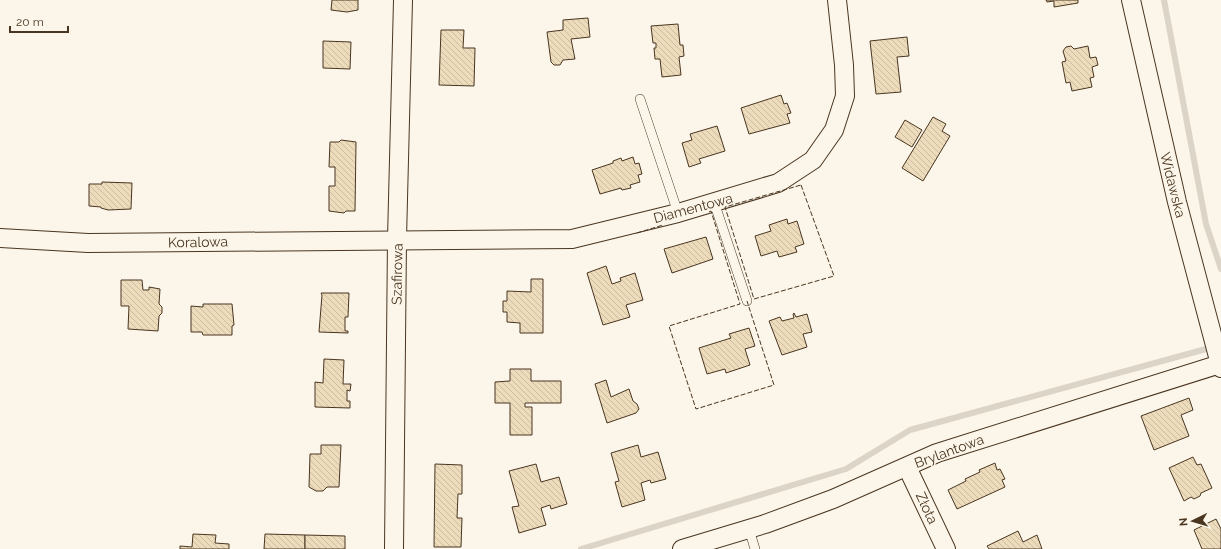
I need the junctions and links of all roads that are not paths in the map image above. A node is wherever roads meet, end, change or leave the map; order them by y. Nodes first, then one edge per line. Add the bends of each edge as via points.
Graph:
1 (403, 0) edge
2 (837, 0) edge
3 (1131, 0) edge
4 (640, 99) dead end
5 (714, 202) junction
6 (678, 213) junction
7 (0, 238) edge
8 (397, 239) junction
9 (747, 300) dead end
10 (1220, 366) edge
11 (907, 466) junction
12 (749, 529) junction
13 (394, 549) edge
14 (682, 549) edge
15 (755, 549) edge
16 (946, 549) edge

1 - 8 street, Szafirowa
2 - 5 street, Diamentowa via 845,96 834,130 813,160 778,183
3 - 10 street, Widawska via 1177,202
4 - 6 lane
5 - 6 street, Diamentowa
5 - 9 lane
6 - 8 street, Diamentowa via 572,239
7 - 8 street, Koralowa via 88,243
8 - 13 street, Szafirowa
10 - 11 street, Brylantowa via 937,453
11 - 12 street, Brylantowa via 833,499
11 - 16 street, Złota
12 - 14 street, Brylantowa
12 - 15 lane

